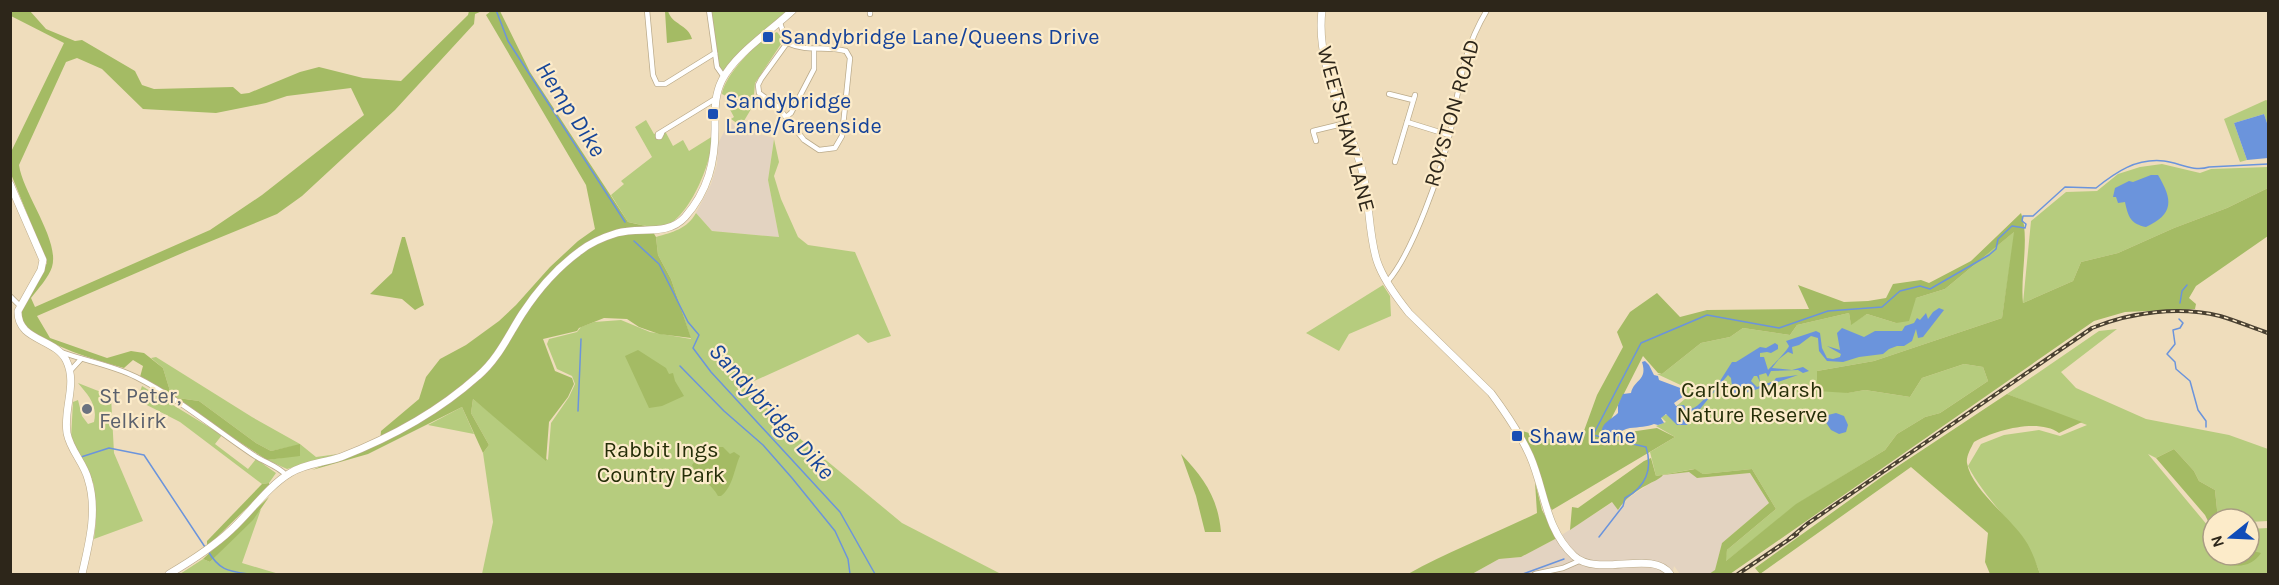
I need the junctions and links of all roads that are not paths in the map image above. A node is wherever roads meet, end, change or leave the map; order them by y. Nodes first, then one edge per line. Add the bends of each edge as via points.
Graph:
1 (647, 10) edge
2 (710, 10) edge
3 (793, 10) edge
4 (1322, 10) edge
5 (1487, 10) edge
6 (780, 23) junction
7 (787, 43) junction
8 (814, 51) junction
9 (715, 53) junction
10 (724, 77) junction
11 (1389, 94) dead end
12 (716, 99) junction
13 (786, 117) junction
14 (1407, 122) junction
15 (1346, 123) junction
16 (662, 133) dead end
17 (1449, 135) junction
18 (1316, 141) dead end
19 (1395, 162) dead end
20 (10, 184) edge
21 (1388, 281) junction
22 (10, 296) edge
23 (20, 306) junction
24 (62, 351) junction
25 (81, 359) junction
26 (70, 370) junction
27 (286, 475) junction
28 (1579, 561) junction
29 (82, 574) edge
30 (169, 574) edge
31 (1535, 574) edge
32 (1670, 574) edge

1 - 9 street via 657,84 664,84
2 - 9 street
3 - 6 street
4 - 15 street, WEETSHAW LANE via 1325,62
5 - 17 street, ROYSTON ROAD via 1464,58
6 - 7 street
6 - 10 street
7 - 8 street
7 - 13 street via 758,90
8 - 13 street via 814,69
8 - 13 street via 846,51 850,58 842,136 835,148 819,150 804,140
9 - 10 street via 718,70
10 - 12 street
11 - 14 street via 1414,98
12 - 16 street
12 - 27 street via 711,171 686,216 672,227 617,233 591,243 559,268 523,312 492,362 432,412 370,444
14 - 17 street
14 - 19 street
15 - 18 street via 1313,131
15 - 21 street, WEETSHAW LANE via 1362,169 1378,263
17 - 21 street, ROYSTON ROAD via 1417,227
20 - 23 street via 44,260
21 - 28 street via 1408,313 1501,406 1531,457 1542,499 1556,530
22 - 23 street
23 - 24 street via 19,322 32,336
24 - 25 street
24 - 26 street
25 - 26 street
25 - 27 street via 110,366 143,381
26 - 29 street via 67,433 88,478 91,499 89,541
27 - 30 street via 231,531
28 - 31 street
28 - 32 street via 1649,563

